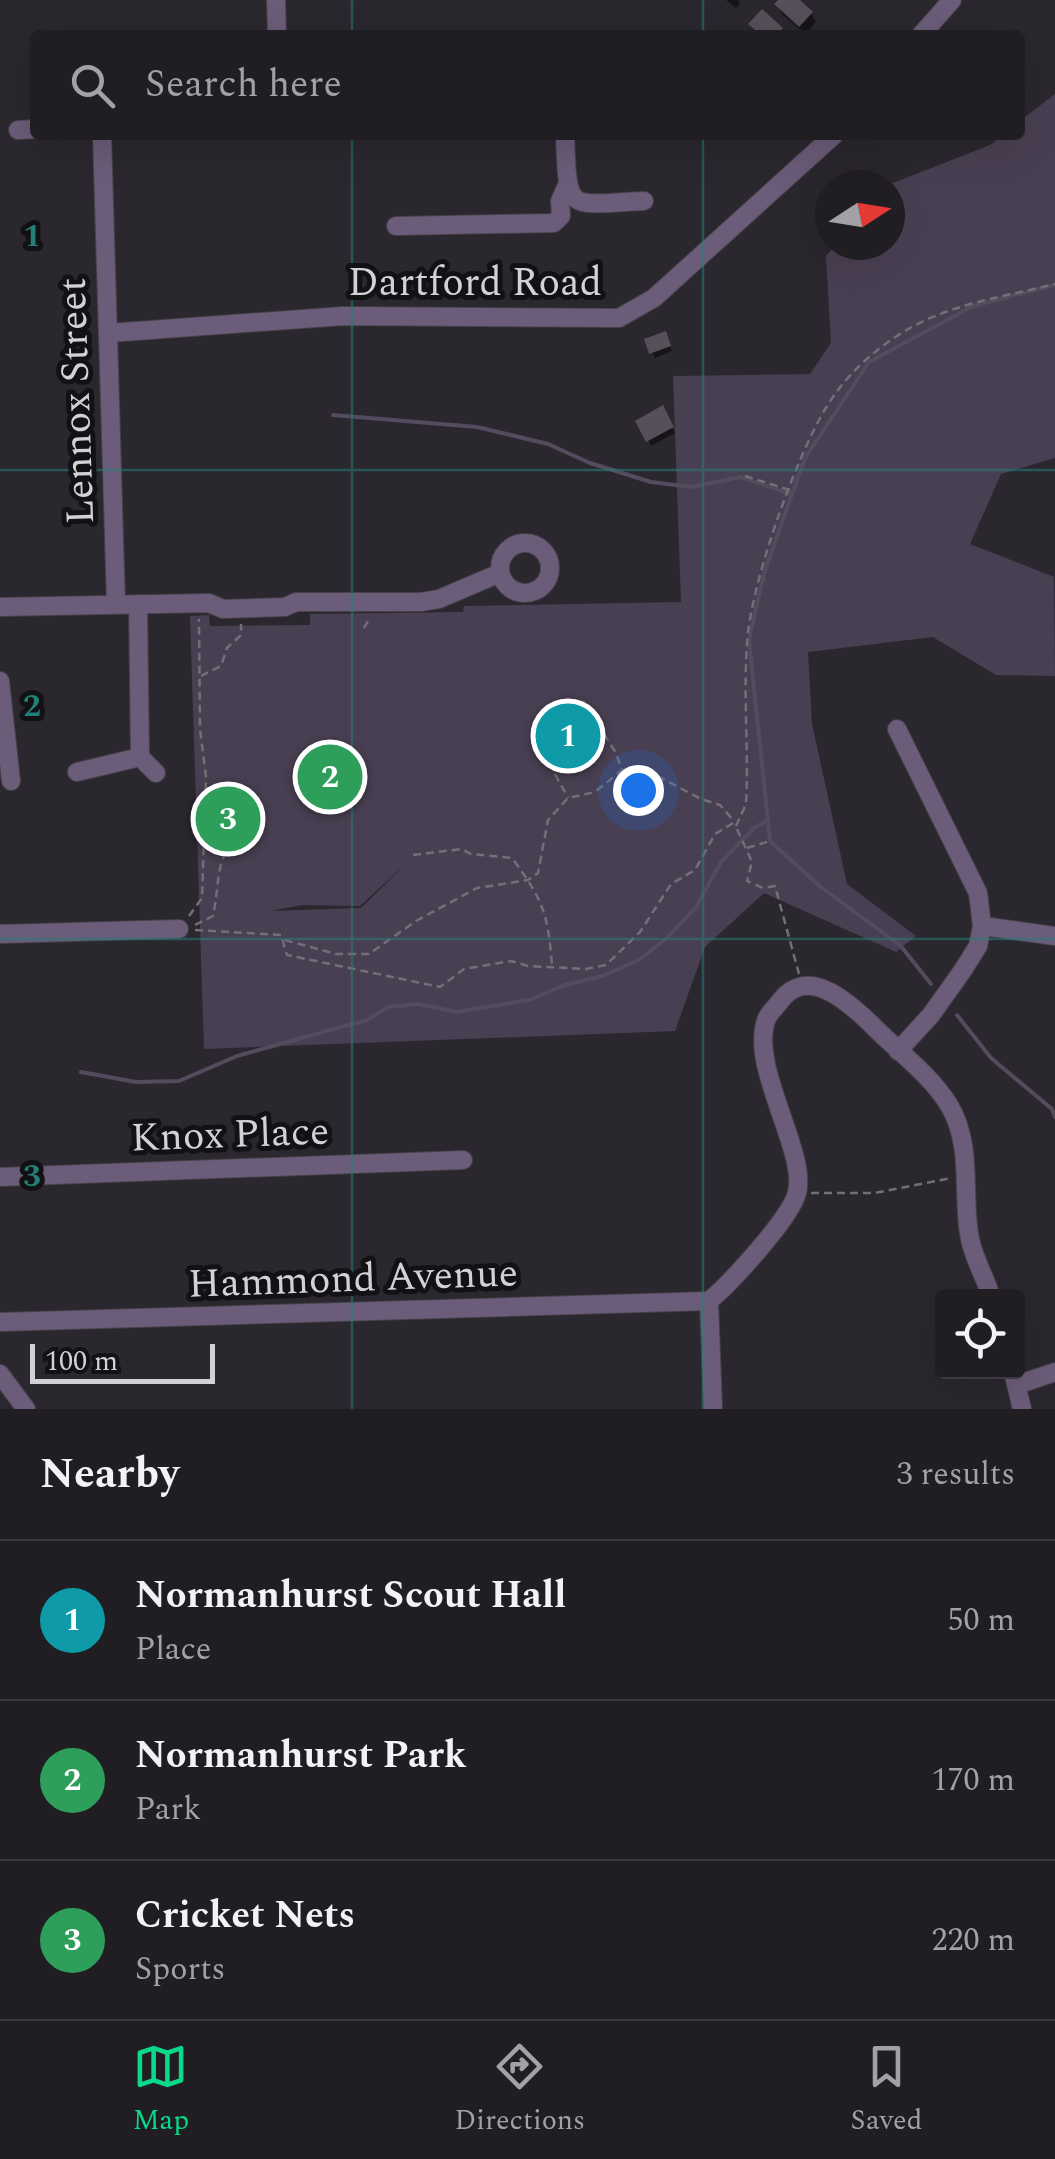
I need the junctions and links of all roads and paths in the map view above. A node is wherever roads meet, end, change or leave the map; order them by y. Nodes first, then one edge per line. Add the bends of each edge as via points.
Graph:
1 (276, 0) edge
2 (952, 0) edge
3 (277, 30) edge
4 (925, 30) edge
5 (102, 140) edge
6 (565, 140) edge
7 (828, 140) edge
8 (567, 185) junction
9 (644, 201) dead end
10 (396, 226) dead end
11 (1055, 284) edge
12 (109, 332) junction
13 (744, 476) dead end
14 (790, 490) junction
15 (494, 576) dead end
16 (296, 602) junction
17 (206, 603) junction
18 (116, 604) junction
19 (138, 604) junction
20 (0, 607) edge
21 (237, 608) junction
22 (368, 620) dead end
23 (364, 628) dead end
24 (200, 676) junction
25 (0, 681) edge
26 (584, 701) dead end
27 (7, 720) edge
28 (897, 730) dead end
29 (140, 757) junction
30 (622, 770) junction
31 (77, 772) dead end
32 (156, 773) dead end
33 (556, 774) dead end
34 (11, 780) dead end
35 (568, 798) junction
36 (736, 824) junction
37 (247, 826) dead end
38 (770, 841) dead end
39 (242, 845) dead end
40 (746, 849) junction
41 (243, 853) dead end
42 (413, 854) dead end
43 (528, 880) junction
44 (982, 926) junction
45 (179, 929) junction
46 (1016, 932) junction
47 (0, 934) edge
48 (1055, 936) edge
49 (282, 938) junction
50 (1055, 951) edge
51 (552, 967) junction
52 (800, 976) dead end
53 (898, 1051) junction
54 (463, 1160) dead end
55 (968, 1175) junction
56 (0, 1177) edge
57 (824, 1193) dead end
58 (988, 1289) edge
59 (709, 1301) junction
60 (0, 1322) edge
61 (1055, 1372) edge
62 (0, 1374) edge
63 (1025, 1376) edge
64 (1015, 1379) edge
65 (26, 1409) edge
66 (713, 1409) edge
67 (1022, 1409) edge

1 - 3 street
2 - 4 street
5 - 12 street, Lennox Street
6 - 8 street
7 - 12 street, Dartford Road via 654,298 619,318 343,316
8 - 9 street via 580,203
8 - 10 street via 554,223
11 - 14 path via 956,307 866,357 827,405
12 - 18 street, Lennox Street
13 - 14 path
14 - 36 path via 747,639 746,804
15 - 16 street via 420,602
16 - 17 street via 285,596
16 - 21 street
17 - 19 street
17 - 21 street
17 - 24 path
18 - 19 street
18 - 20 street
19 - 29 street
21 - 24 path via 241,634 222,666
22 - 23 path
24 - 45 path via 206,777 202,898
25 - 27 street
26 - 30 path
27 - 34 street
28 - 44 street via 978,893
29 - 31 street
29 - 32 street
30 - 35 path via 595,792
30 - 36 path via 644,768 720,804
33 - 35 path
35 - 43 path via 548,820 538,873
36 - 40 path
36 - 51 path via 715,834 695,870 671,884 640,932 606,966
37 - 45 path via 226,846 213,916
38 - 40 path
39 - 41 path
40 - 52 path via 752,862 747,881 775,886
42 - 43 path via 500,854 512,858
43 - 49 path via 477,888 369,954 336,954
43 - 51 path via 547,913
44 - 46 street
44 - 53 street via 963,970
45 - 47 street
45 - 49 path
46 - 48 street
46 - 50 street
49 - 51 path via 287,955 440,987 464,969 511,961
53 - 55 street via 948,1104
53 - 59 street via 830,990 805,985 787,992 767,1019 764,1049 798,1193
54 - 56 street, Knox Place
55 - 57 path via 875,1193
55 - 58 street via 970,1240
59 - 60 street, Hammond Avenue
59 - 66 street
61 - 63 street
62 - 65 street
64 - 67 street

